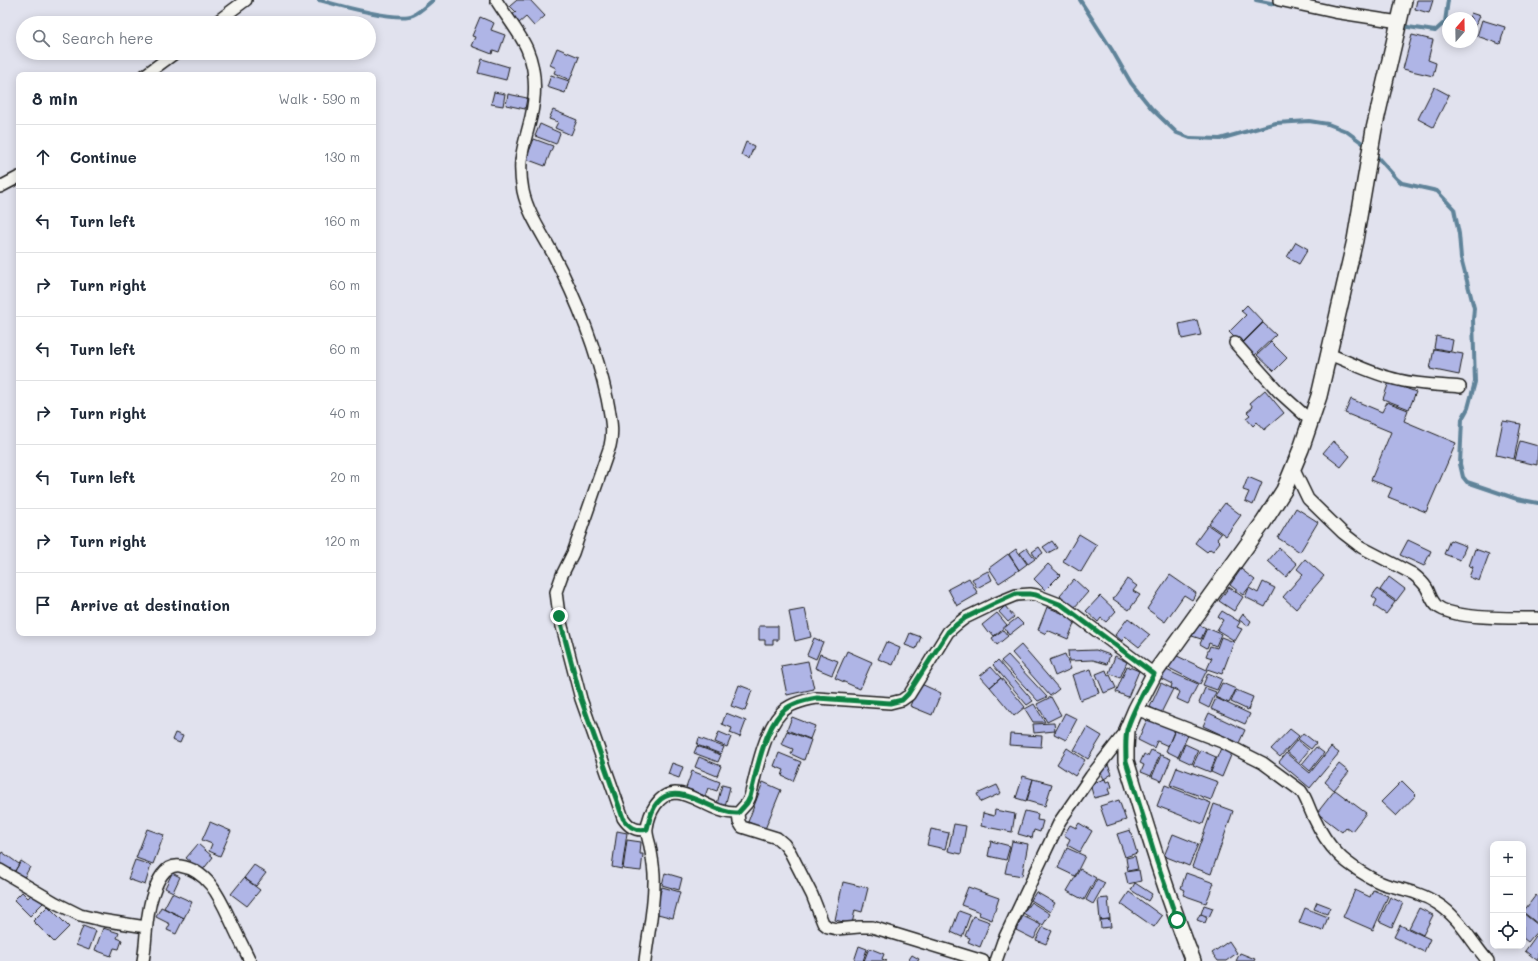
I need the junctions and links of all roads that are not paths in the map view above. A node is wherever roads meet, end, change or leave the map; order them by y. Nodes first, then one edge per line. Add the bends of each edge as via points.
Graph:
1 (246, 0) edge
2 (496, 0) edge
3 (1280, 0) edge
4 (1404, 0) edge
5 (224, 16) edge
6 (1399, 22) junction
7 (165, 60) edge
8 (149, 72) edge
9 (16, 179) edge
10 (0, 187) edge
11 (1235, 343) dead end
12 (1329, 354) junction
13 (1460, 387) dead end
14 (1310, 421) junction
15 (1293, 468) junction
16 (1538, 618) edge
17 (1154, 674) junction
18 (1136, 709) junction
19 (1127, 730) junction
20 (738, 813) junction
21 (647, 829) junction
22 (0, 870) edge
23 (146, 927) junction
24 (143, 961) edge
25 (250, 961) edge
26 (644, 961) edge
27 (983, 961) edge
28 (996, 961) edge
29 (1193, 961) edge
30 (1488, 961) edge

1 - 5 street
2 - 21 street via 526,47 533,70 534,100 520,159 523,193 587,326 601,368 612,430 610,446 573,553 556,592 559,616 581,699 623,818 632,829
3 - 6 street
4 - 6 main road
6 - 12 main road via 1374,129 1355,240
7 - 8 street
9 - 10 street
11 - 14 street via 1279,392
12 - 13 street via 1376,374 1398,380
12 - 14 main road
14 - 15 main road
15 - 16 street via 1308,499 1328,520 1361,547 1420,579 1438,607 1468,616
15 - 17 main road via 1284,490 1263,523
17 - 18 main road
17 - 20 street via 1062,605 1036,595 1016,594 980,611 948,632 902,700 890,703 817,698 806,700 781,712 768,735 750,797
18 - 19 main road
18 - 30 street via 1222,742 1263,763 1301,791 1324,836 1338,854 1356,868 1385,884 1423,895 1440,905
19 - 28 street via 1090,776 1060,821
19 - 29 main road via 1126,761 1157,862
20 - 21 street via 722,812 680,794 670,794 657,802
20 - 27 street via 742,827 777,838 784,844 812,896 823,923 828,927 872,927
21 - 26 street via 654,882
22 - 23 street via 80,914 108,922
23 - 24 street
23 - 25 street via 152,895 163,872 176,866 186,867 207,881 218,894

